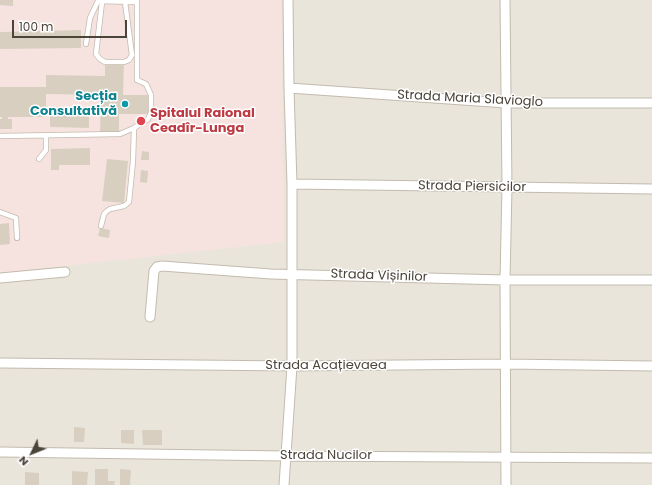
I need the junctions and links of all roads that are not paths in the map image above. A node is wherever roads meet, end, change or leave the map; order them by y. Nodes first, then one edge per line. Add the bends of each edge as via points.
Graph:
1 (288, 0) edge
2 (505, 0) edge
3 (137, 1) edge
4 (102, 2) junction
5 (125, 2) junction
6 (86, 44) dead end
7 (289, 88) junction
8 (506, 103) junction
9 (652, 103) edge
10 (134, 128) junction
11 (0, 136) edge
12 (46, 136) junction
13 (39, 159) dead end
14 (292, 184) junction
15 (507, 187) junction
16 (652, 189) edge
17 (0, 212) edge
18 (101, 226) dead end
19 (17, 238) dead end
20 (65, 272) dead end
21 (291, 274) junction
22 (0, 278) edge
23 (505, 280) junction
24 (652, 280) edge
25 (150, 316) dead end
26 (0, 363) edge
27 (506, 364) junction
28 (292, 366) junction
29 (652, 366) edge
30 (0, 452) edge
31 (286, 456) junction
32 (506, 456) junction
33 (652, 458) edge
34 (284, 485) edge
35 (506, 485) edge

1 - 7 street
2 - 8 street
3 - 5 lane
3 - 10 lane via 136,80 146,84 152,95 152,113 148,119
4 - 5 lane
4 - 5 lane via 96,54 105,62 124,62 132,55
4 - 6 lane via 98,1 90,18
7 - 8 street, Strada Maria Slavioglo
7 - 14 street
8 - 9 street, Strada Maria Slavioglo
8 - 15 street
10 - 12 lane via 120,134
10 - 18 lane via 134,161 129,202 107,211
11 - 12 lane
12 - 13 lane via 46,150
14 - 15 street, Strada Piersicilor
14 - 21 street
15 - 16 street, Strada Piersicilor
15 - 23 street
17 - 19 lane via 16,218
20 - 22 street
21 - 23 street, Strada Vișinilor
21 - 25 street, Strada Vișinilor via 157,267 154,270
21 - 28 street
23 - 24 street, Strada Vișinilor
23 - 27 street
26 - 28 street, Strada Acațievaea
27 - 28 street, Strada Acațievaea
27 - 29 street, Strada Acațievaea
27 - 32 street
28 - 31 street
30 - 31 street, Strada Nucilor
31 - 32 street, Strada Nucilor
31 - 34 street
32 - 33 street, Strada Nucilor
32 - 35 street

